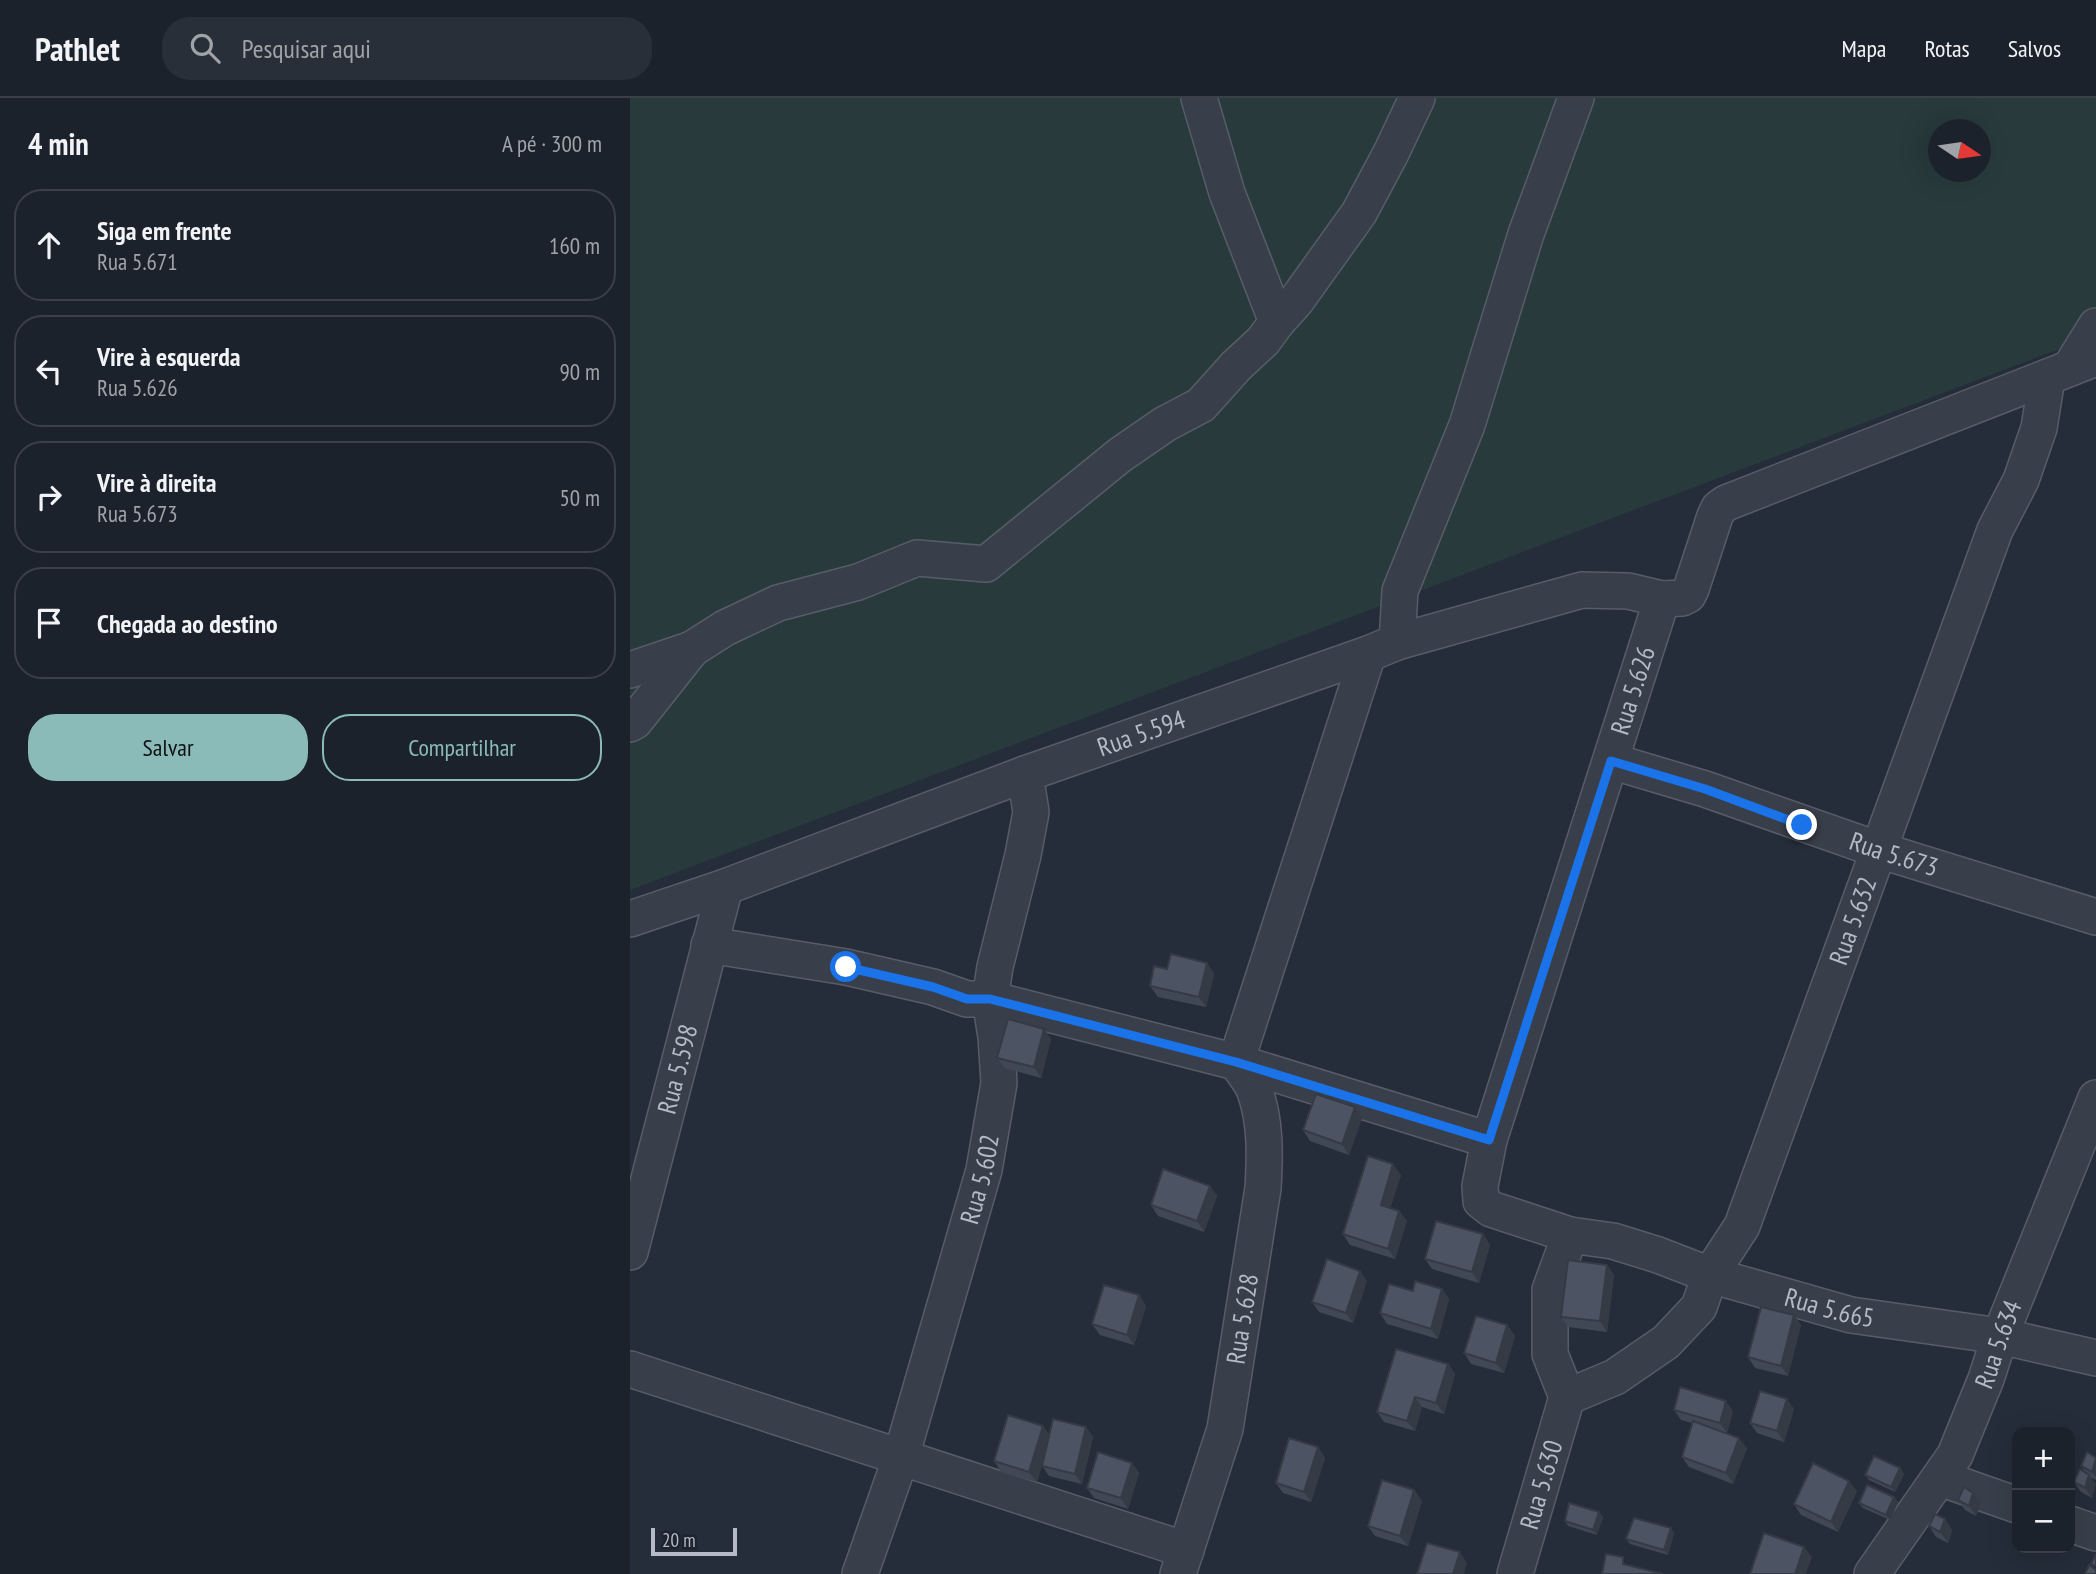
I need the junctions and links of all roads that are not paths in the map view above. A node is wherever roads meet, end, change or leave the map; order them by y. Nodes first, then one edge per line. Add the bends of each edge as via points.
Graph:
1 (1199, 98) edge
2 (1417, 98) edge
3 (1576, 98) edge
4 (1277, 321) junction
5 (2096, 326) edge
6 (2071, 368) edge
7 (1662, 599) junction
8 (1383, 648) junction
9 (692, 649) junction
10 (630, 670) edge
11 (630, 724) edge
12 (1611, 761) junction
13 (1025, 774) junction
14 (1879, 850) junction
15 (725, 887) junction
16 (2096, 917) edge
17 (630, 919) edge
18 (709, 944) junction
19 (990, 999) junction
20 (1236, 1062) junction
21 (2096, 1098) edge
22 (1489, 1140) junction
23 (1570, 1235) junction
24 (630, 1252) edge
25 (1710, 1275) junction
26 (2000, 1336) junction
27 (2096, 1358) edge
28 (630, 1369) edge
29 (1567, 1397) junction
30 (901, 1457) junction
31 (1940, 1478) junction
32 (2012, 1503) edge
33 (2075, 1526) edge
34 (2096, 1533) edge
35 (1182, 1562) edge
36 (860, 1574) edge
37 (1515, 1574) edge
38 (1872, 1574) edge

1 - 4 street via 1227,193
2 - 4 street via 1359,214
3 - 8 street via 1526,234 1467,425 1400,591
4 - 9 street via 1201,405 1120,455 986,565 917,558 859,582 778,603
5 - 6 street
6 - 7 street via 1726,503 1715,516 1688,595
6 - 14 street, Rua 5.632 via 1995,530
7 - 8 street, Rua 5.594 via 1628,591 1582,590
7 - 12 street, Rua 5.626
8 - 13 street, Rua 5.594
8 - 20 street
9 - 10 street
9 - 11 street
12 - 14 street, Rua 5.673
12 - 22 street, Rua 5.626
13 - 15 street, Rua 5.594
13 - 19 street, Rua 5.602 via 1031,811
14 - 16 street, Rua 5.673
14 - 25 street, Rua 5.632 via 1742,1226
15 - 17 street, Rua 5.594
15 - 18 street, Rua 5.598
18 - 19 street via 846,967 967,999
18 - 24 street, Rua 5.598
19 - 20 street
19 - 30 street, Rua 5.602 via 999,1083 985,1170
20 - 22 street
20 - 35 street, Rua 5.628 via 1254,1088 1261,1118 1263,1188 1225,1429
21 - 26 street, Rua 5.634
22 - 23 street, Rua 5.626 via 1481,1201 1491,1209
23 - 25 street, Rua 5.665 via 1613,1241
23 - 29 street via 1550,1290 1550,1354
25 - 26 street, Rua 5.665 via 1851,1315
25 - 29 street, Rua 5.632 via 1699,1307 1666,1342 1615,1377
26 - 27 street, Rua 5.665
26 - 31 street, Rua 5.634 via 1955,1455
28 - 30 street
29 - 37 street, Rua 5.630
30 - 35 street
30 - 36 street, Rua 5.602
31 - 32 street
31 - 38 street, Rua 5.634
33 - 34 street

